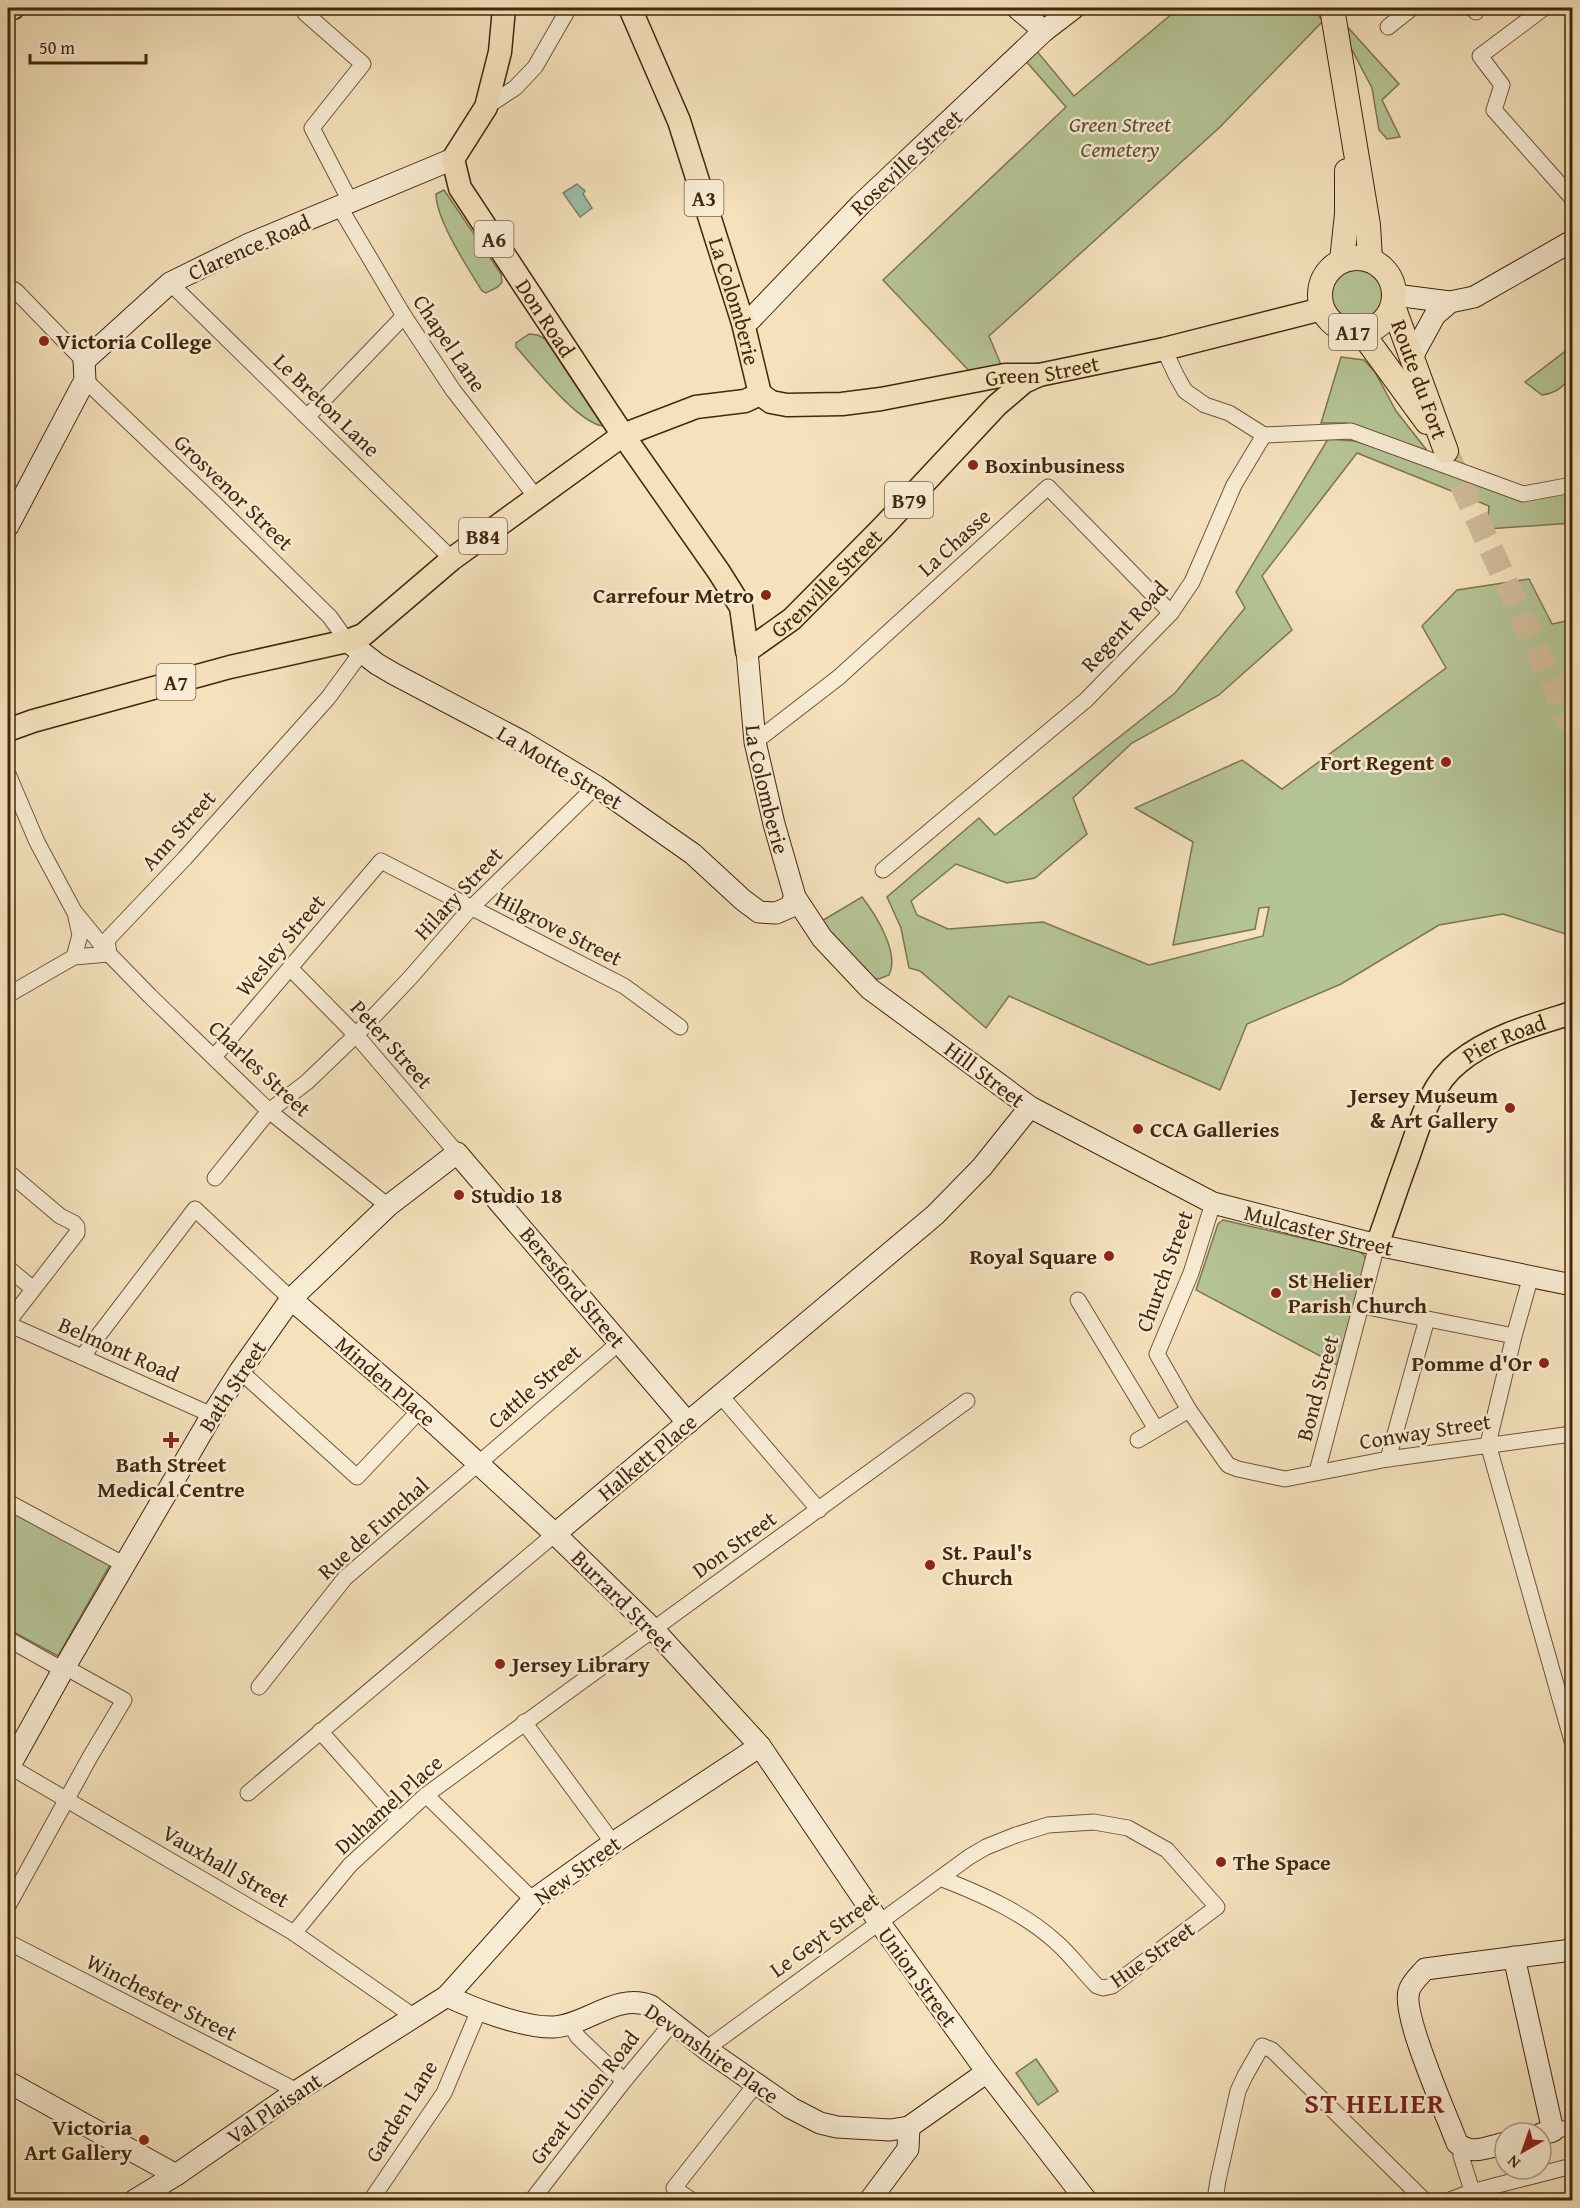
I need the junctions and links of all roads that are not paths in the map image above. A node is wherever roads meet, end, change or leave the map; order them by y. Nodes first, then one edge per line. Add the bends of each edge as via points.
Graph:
1 (13, 8) edge
2 (309, 8) edge
3 (504, 8) edge
4 (569, 8) edge
5 (630, 8) edge
6 (1017, 8) edge
7 (1074, 8) edge
8 (1332, 8) edge
9 (1412, 8) edge
10 (1544, 8) edge
11 (8, 10) edge
12 (1388, 27) dead end
13 (1044, 32) junction
14 (1346, 99) junction
15 (486, 107) junction
16 (453, 159) junction
17 (1572, 198) edge
18 (345, 204) junction
19 (1572, 241) edge
20 (1370, 260) junction
21 (1342, 261) junction
22 (170, 282) junction
23 (8, 286) edge
24 (1394, 301) junction
25 (1450, 302) junction
26 (1322, 309) junction
27 (404, 316) junction
28 (743, 323) junction
29 (1362, 333) junction
30 (1164, 349) junction
31 (1412, 357) junction
32 (84, 371) junction
33 (1039, 375) junction
34 (983, 379) junction
35 (760, 394) junction
36 (998, 405) junction
37 (307, 417) junction
38 (623, 435) junction
39 (1264, 435) junction
40 (1572, 485) edge
41 (536, 497) junction
42 (8, 526) edge
43 (452, 559) junction
44 (741, 607) joint
45 (1171, 613) junction
46 (354, 647) junction
47 (747, 651) junction
48 (8, 730) edge
49 (755, 742) junction
50 (8, 774) edge
51 (596, 786) junction
52 (381, 861) joint
53 (883, 870) dead end
54 (795, 897) junction
55 (470, 909) junction
56 (74, 911) junction
57 (109, 954) junction
58 (74, 957) junction
59 (290, 968) junction
60 (8, 995) edge
61 (1572, 1013) edge
62 (680, 1027) dead end
63 (356, 1035) junction
64 (214, 1058) junction
65 (1030, 1107) junction
66 (269, 1111) junction
67 (457, 1152) junction
68 (8, 1172) edge
69 (215, 1178) dead end
70 (1213, 1203) junction
71 (388, 1206) junction
72 (1377, 1245) junction
73 (8, 1268) edge
74 (1531, 1276) junction
75 (1572, 1285) edge
76 (32, 1288) junction
77 (291, 1299) junction
78 (1077, 1299) dead end
79 (1362, 1306) junction
80 (1427, 1318) junction
81 (8, 1323) edge
82 (1514, 1336) junction
83 (620, 1342) junction
84 (82, 1357) junction
85 (240, 1371) junction
86 (721, 1396) junction
87 (968, 1401) dead end
88 (420, 1410) junction
89 (1189, 1410) junction
90 (212, 1414) junction
91 (688, 1423) junction
92 (1155, 1429) junction
93 (1572, 1434) edge
94 (1138, 1440) dead end
95 (1488, 1444) junction
96 (1388, 1459) junction
97 (478, 1465) junction
98 (1317, 1472) junction
99 (8, 1502) edge
100 (819, 1510) junction
101 (555, 1534) junction
102 (125, 1565) junction
103 (654, 1630) junction
104 (8, 1638) edge
105 (64, 1668) junction
106 (259, 1687) dead end
107 (524, 1722) junction
108 (320, 1731) junction
109 (1572, 1741) edge
110 (760, 1746) junction
111 (8, 1768) edge
112 (249, 1793) dead end
113 (426, 1795) junction
114 (66, 1799) junction
115 (398, 1820) junction
116 (613, 1843) junction
117 (940, 1878) junction
118 (533, 1900) junction
119 (8, 1906) edge
120 (1217, 1907) joint
121 (879, 1922) junction
122 (294, 1932) junction
123 (8, 1942) edge
124 (1572, 1950) edge
125 (1514, 1957) junction
126 (447, 1996) junction
127 (479, 2010) junction
128 (413, 2016) junction
129 (673, 2022) junction
130 (570, 2024) junction
131 (706, 2049) junction
132 (987, 2072) junction
133 (624, 2081) junction
134 (8, 2082) edge
135 (756, 2084) junction
136 (297, 2091) junction
137 (909, 2127) junction
138 (1555, 2131) edge
139 (1493, 2146) edge
140 (1464, 2149) junction
141 (1572, 2166) edge
142 (176, 2175) junction
143 (1473, 2196) edge
144 (135, 2200) edge
145 (371, 2200) edge
146 (532, 2200) edge
147 (691, 2200) edge
148 (870, 2200) edge
149 (1086, 2200) edge
150 (1215, 2200) edge
151 (1424, 2200) edge
152 (1450, 2200) edge

1 - 11 main road
2 - 18 street, Chapel Lane via 305,13 363,64 312,128
3 - 15 main road via 500,52
4 - 15 street via 535,67 515,88
5 - 28 main road, La Colomberie / A3 via 679,121
6 - 13 main road
7 - 13 main road, Roseville Street
8 - 14 highway
9 - 12 street
10 - 17 street via 1480,56 1502,86 1494,110
13 - 28 main road, Roseville Street via 861,204
14 - 20 highway via 1368,225
14 - 21 highway via 1347,214
15 - 16 main road
16 - 18 main road, Clarence Road
16 - 38 main road, Don Road / A6 via 460,188
18 - 22 main road, Clarence Road
18 - 27 street, Chapel Lane
19 - 25 main road via 1474,297
20 - 21 highway
20 - 24 highway, A17 via 1387,272 1393,283
21 - 26 highway, A17 via 1324,279 1320,291
22 - 32 main road, Clarence Road
22 - 37 street, Le Breton Lane
23 - 32 street, Grosvenor Street
24 - 25 main road
24 - 29 highway, A17 via 1380,326
24 - 31 highway, Route du Fort / A17
25 - 31 main road via 1435,315
26 - 29 highway, A17 via 1334,325
26 - 30 main road, Green Street / B79
27 - 37 street
27 - 41 street, Chapel Lane via 453,390
28 - 35 main road, La Colomberie / A3
29 - 31 highway, Route du Fort / A17 via 1446,451
30 - 33 main road, Green Street / B79
30 - 39 street via 1185,391
32 - 42 main road, Clarence Road
32 - 46 street, Grosvenor Street via 330,617
33 - 34 main road, Green Street
33 - 36 main road, Grenville Street / B79 via 1024,382
34 - 35 main road, Green Street via 842,404 786,405 771,402
34 - 36 main road via 997,394
35 - 38 main road via 745,401 696,407
36 - 47 main road, Grenville Street / B79 via 792,620
37 - 43 street, Le Breton Lane
38 - 41 main road, B84
38 - 44 main road, Don Road / A6
39 - 40 street via 1351,431 1522,494
39 - 45 street, Regent Road via 1234,485 1192,582
41 - 43 main road, B84
43 - 46 main road, B84
44 - 47 main road, La Colomberie
45 - 49 street, La Chasse via 1048,488 840,677
45 - 53 street, Regent Road via 1086,700
46 - 48 main road, A7 via 230,667
46 - 51 main road, La Motte Street via 394,674 523,742
46 - 57 street, Ann Street via 328,698 107,940
47 - 49 main road, La Colomberie
49 - 54 main road, La Colomberie
50 - 56 street via 37,842
51 - 54 main road, La Motte Street via 693,854 759,912 776,913 790,907
51 - 55 street, Hilary Street
52 - 55 street, Hilgrove Street
52 - 59 street, Wesley Street
54 - 65 main road, Hill Street via 822,938 870,989
55 - 62 street, Hilgrove Street via 624,986
55 - 63 street, Hilary Street
56 - 57 street, Charles Street
56 - 58 street via 80,935
57 - 58 street
57 - 64 street, Charles Street
58 - 60 street
59 - 63 street, Peter Street
59 - 64 street, Wesley Street
61 - 72 main road, Pier Road via 1486,1044 1443,1077 1422,1119
63 - 66 street, Hilary Street via 307,1082
63 - 67 street, Peter Street
64 - 66 street, Charles Street
65 - 70 main road, Hill Street
65 - 86 main road, Halkett Place via 982,1167 935,1215
66 - 69 street, Hilary Street
66 - 71 street, Charles Street
67 - 71 main road, Bath Street
67 - 83 main road, Beresford Street
68 - 76 street via 77,1227 77,1233
70 - 72 main road, Mulcaster Street
70 - 89 street, Church Street via 1191,1273 1157,1354
71 - 77 main road, Bath Street
72 - 74 main road, Mulcaster Street
72 - 79 street, Bond Street
73 - 76 street
74 - 75 main road, Mulcaster Street
74 - 82 street
76 - 81 street
77 - 84 street via 195,1209
77 - 85 main road, Bath Street
77 - 88 main road, Minden Place
78 - 92 street
79 - 80 street
79 - 98 street, Bond Street
80 - 82 street
80 - 96 street
81 - 84 street, Belmont Road
82 - 95 street
83 - 91 main road, Beresford Street
83 - 97 street, Cattle Street
84 - 90 street, Belmont Road
85 - 88 street via 357,1477
85 - 90 main road, Bath Street
86 - 91 main road, Halkett Place
86 - 100 street
87 - 100 street, Don Street
88 - 97 main road, Minden Place
89 - 92 street
89 - 98 street, Conway Street via 1228,1465 1286,1479
90 - 102 main road, Bath Street
91 - 101 main road, Halkett Place
92 - 94 street
93 - 95 street, Conway Street
95 - 96 street, Conway Street
95 - 109 street
96 - 98 street, Conway Street
97 - 101 main road, Burrard Street
97 - 106 street, Rue de Funchal via 345,1578
99 - 102 street
100 - 103 street, Don Street
101 - 103 main road, Burrard Street
101 - 108 street, Halkett Place
102 - 105 main road, Bath Street
103 - 107 street, Don Street
103 - 110 main road, Burrard Street
104 - 105 street
105 - 111 main road, Bath Street
105 - 114 street via 124,1700
107 - 113 street, Duhamel Place
107 - 116 street
108 - 112 street, Halkett Place
108 - 115 street
110 - 116 main road, New Street
110 - 121 main road, Union Street
111 - 114 street, Vauxhall Street
113 - 115 street, Duhamel Place
113 - 118 street
114 - 119 street
114 - 122 street, Vauxhall Street
115 - 122 street, Duhamel Place via 350,1865
116 - 118 main road, New Street
117 - 120 street, Le Geyt Street via 986,1847 1016,1835 1048,1826 1094,1822 1128,1828 1167,1850
117 - 120 street, Hue Street via 1024,1917 1057,1943 1096,1986 1103,1988 1112,1986
117 - 121 street, Le Geyt Street
118 - 126 main road, New Street
121 - 131 street, Le Geyt Street
121 - 132 main road, Union Street
122 - 128 street, Vauxhall Street
123 - 136 street, Winchester Street
124 - 125 main road
125 - 138 main road
125 - 140 main road via 1425,1969 1409,1990 1407,2004 1426,2061 1457,2143
126 - 127 main road, Devonshire Place
126 - 128 main road, New Street
127 - 130 main road, Devonshire Place via 528,2024
127 - 145 street, Garden Lane via 444,2093
128 - 136 main road, Val Plaisant
129 - 130 main road, Devonshire Place via 641,2002 612,2006
129 - 131 main road, Devonshire Place
129 - 133 street, Great Union Road
130 - 133 street via 578,2037
131 - 135 main road, Devonshire Place
132 - 137 main road
132 - 149 main road, Union Street
133 - 146 street, Great Union Road
134 - 142 main road
135 - 137 main road, Devonshire Place via 791,2108 828,2125 865,2130
135 - 147 street via 674,2188
136 - 142 main road, Val Plaisant
137 - 148 main road via 908,2149
139 - 140 main road
140 - 143 street via 1461,2156
141 - 143 street
142 - 144 main road, Val Plaisant
143 - 152 street
150 - 151 street via 1238,2091 1262,2046 1272,2050

